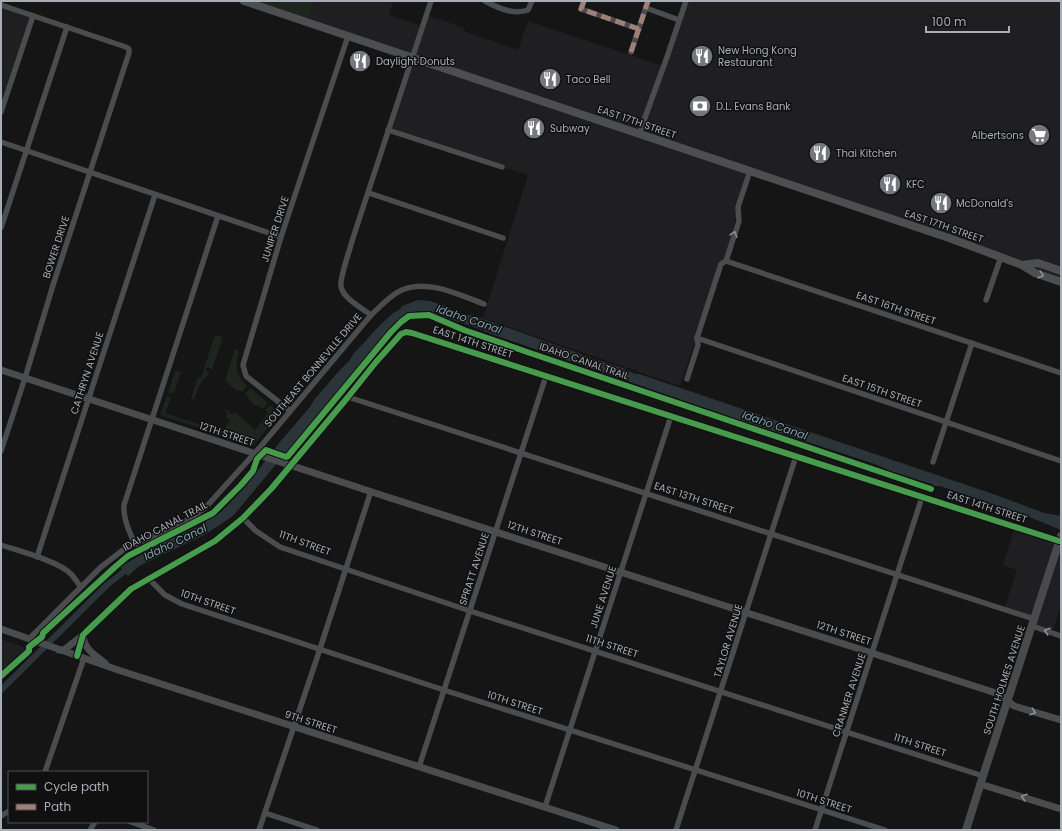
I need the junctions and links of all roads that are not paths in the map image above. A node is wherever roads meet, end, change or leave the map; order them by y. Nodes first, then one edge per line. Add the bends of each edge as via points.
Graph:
1 (244, 1) edge
2 (430, 1) edge
3 (485, 1) edge
4 (532, 1) edge
5 (584, 1) edge
6 (648, 1) edge
7 (686, 1) edge
8 (1, 5) edge
9 (646, 8) junction
10 (33, 16) junction
11 (680, 20) junction
12 (67, 27) junction
13 (639, 29) junction
14 (348, 36) junction
15 (632, 52) dead end
16 (412, 57) junction
17 (1, 112) edge
18 (388, 130) junction
19 (639, 134) junction
20 (1, 142) edge
21 (26, 150) junction
22 (502, 167) dead end
23 (750, 171) junction
24 (90, 173) junction
25 (369, 193) junction
26 (155, 195) junction
27 (218, 216) junction
28 (1, 228) edge
29 (281, 237) junction
30 (503, 238) dead end
31 (1001, 257) junction
32 (726, 261) junction
33 (1022, 265) junction
34 (1061, 271) edge
35 (1061, 282) edge
36 (986, 300) dead end
37 (484, 304) dead end
38 (370, 316) junction
39 (697, 338) junction
40 (972, 344) junction
41 (1, 370) edge
42 (1061, 373) edge
43 (546, 376) junction
44 (25, 378) junction
45 (687, 379) dead end
46 (348, 397) junction
47 (89, 399) junction
48 (290, 411) junction
49 (671, 416) junction
50 (152, 420) junction
51 (947, 422) junction
52 (1, 451) edge
53 (254, 453) junction
54 (521, 453) junction
55 (796, 456) junction
56 (1061, 461) edge
57 (933, 462) dead end
58 (290, 465) junction
59 (371, 491) junction
60 (647, 493) junction
61 (922, 497) junction
62 (243, 518) junction
63 (496, 531) junction
64 (772, 533) junction
65 (1060, 542) edge
66 (135, 544) junction
67 (1, 545) edge
68 (36, 557) junction
69 (346, 568) junction
70 (621, 572) junction
71 (897, 575) junction
72 (148, 578) junction
73 (80, 586) junction
74 (470, 611) junction
75 (746, 612) junction
76 (1033, 622) junction
77 (1, 629) edge
78 (83, 635) junction
79 (1061, 636) edge
80 (29, 639) junction
81 (320, 649) junction
82 (59, 650) junction
83 (596, 652) junction
84 (872, 653) junction
85 (80, 657) junction
86 (110, 667) junction
87 (444, 690) junction
88 (721, 692) junction
89 (1007, 700) junction
90 (1061, 720) edge
91 (294, 727) junction
92 (570, 730) junction
93 (846, 732) junction
94 (419, 767) junction
95 (696, 769) junction
96 (45, 771) edge
97 (982, 780) junction
98 (545, 807) junction
99 (822, 809) junction
100 (1061, 809) edge
101 (265, 813) junction
102 (134, 823) edge
103 (154, 830) edge
104 (259, 830) edge
105 (317, 830) edge
106 (615, 830) edge
107 (676, 830) edge
108 (815, 830) edge
109 (885, 830) edge
110 (966, 830) edge

1 - 14 main road, EAST 17TH STREET
2 - 16 street
3 - 4 street via 512,12 521,12 528,10
5 - 13 street via 581,9
6 - 9 street
7 - 11 street
8 - 10 street
9 - 11 street
9 - 13 street
10 - 12 street
10 - 17 street
11 - 19 street
12 - 21 street
12 - 24 street, BOWER DRIVE via 128,49 130,53
13 - 15 street
14 - 16 main road, EAST 17TH STREET
14 - 29 street, JUNIPER DRIVE
16 - 18 street
16 - 19 main road, EAST 17TH STREET
18 - 22 street
18 - 25 street
19 - 23 main road, EAST 17TH STREET
20 - 21 street
21 - 24 street
21 - 28 street
23 - 31 main road, EAST 17TH STREET
32 -> 23 street via 739,220 738,207
24 - 26 street
24 - 44 street, BOWER DRIVE
25 - 30 street
25 - 38 street via 352,241 341,287 347,297
26 - 27 street
26 - 47 street, CATHRYN AVENUE
27 - 29 street
27 - 50 street
29 - 48 street, JUNIPER DRIVE via 243,365 246,376
31 - 33 main road, EAST 17TH STREET
31 - 36 street
32 - 39 street via 721,264
32 - 40 street, EAST 16TH STREET
33 - 34 main road, EAST 17TH STREET via 1038,263
33 -> 35 main road, EAST 17TH STREET via 1034,273
37 - 38 street, SOUTHEAST BONNEVILLE DRIVE via 436,288 414,287 399,292
38 - 48 street, SOUTHEAST BONNEVILLE DRIVE
39 - 45 street via 698,345
39 - 51 street, EAST 15TH STREET
40 - 42 street, EAST 16TH STREET
40 - 51 street
41 - 44 street, 12TH STREET
43 - 46 street, EAST 14TH STREET via 406,332 401,334 376,362
43 - 49 street, EAST 14TH STREET
43 - 54 street, SPRATT AVENUE
44 - 47 street, 12TH STREET
44 - 52 street, BOWER DRIVE
46 - 54 street, EAST 13TH STREET
46 - 58 street
47 - 50 street, 12TH STREET
47 - 68 street, CATHRYN AVENUE
48 - 53 street, SOUTHEAST BONNEVILLE DRIVE
49 - 55 street, EAST 14TH STREET
49 - 60 street, JUNE AVENUE
50 - 53 street, 12TH STREET
50 - 66 street via 124,505 127,525
51 - 56 street, EAST 15TH STREET
51 - 57 street
53 - 58 street, 12TH STREET
53 - 66 street, SOUTHEAST BONNEVILLE DRIVE via 199,513
54 - 60 street, EAST 13TH STREET
54 - 63 street, SPRATT AVENUE
55 - 61 street, EAST 14TH STREET
55 - 64 street, TAYLOR AVENUE
58 - 59 street, 12TH STREET
58 - 62 street
59 - 63 street, 12TH STREET
59 - 69 street
60 - 64 street, EAST 13TH STREET
60 - 70 street, JUNE AVENUE
61 - 65 street, EAST 14TH STREET
61 - 71 street, CRANMER AVENUE
62 - 69 street, 11TH STREET via 256,531 280,546
62 - 72 street via 215,541
63 - 70 street, 12TH STREET
63 - 74 street, SPRATT AVENUE
64 - 71 street, EAST 13TH STREET
64 - 75 street, TAYLOR AVENUE
65 - 76 main road, SOUTH HOLMES AVENUE
66 - 73 street, SOUTHEAST BONNEVILLE DRIVE via 123,550
67 - 68 street
68 - 73 street via 70,573
69 - 74 street, 11TH STREET
69 - 81 street
70 - 75 street, 12TH STREET
70 - 83 street, JUNE AVENUE
71 - 76 street, EAST 13TH STREET
71 - 84 street, CRANMER AVENUE
72 - 78 street via 130,589
72 - 81 street, 10TH STREET via 165,595 182,604
73 - 80 street, SOUTHEAST BONNEVILLE DRIVE
74 - 83 street, 11TH STREET
74 - 87 street, SPRATT AVENUE
75 - 84 street, 12TH STREET
75 - 88 street, TAYLOR AVENUE
79 -> 76 street, EAST 13TH STREET
76 - 89 main road, SOUTH HOLMES AVENUE
77 - 80 street, 9TH STREET
78 - 82 street via 64,650
78 - 85 street
78 - 86 street via 86,646
80 - 82 street, 9TH STREET
81 - 87 street, 10TH STREET
81 - 91 street
82 - 85 street, 9TH STREET
83 - 88 street, 11TH STREET
83 - 92 street, JUNE AVENUE
84 - 89 street, 12TH STREET via 999,694
84 - 93 street, CRANMER AVENUE
85 - 86 street, 9TH STREET
85 - 96 street
86 - 91 street, 9TH STREET
87 - 92 street, 10TH STREET
87 - 94 street, SPRATT AVENUE
88 - 93 street, 11TH STREET
88 - 95 street, TAYLOR AVENUE
89 -> 90 street, 12TH STREET via 1015,706
89 - 97 main road, SOUTH HOLMES AVENUE
91 - 94 street, 9TH STREET
91 - 101 street
92 - 95 street, 10TH STREET
92 - 98 street, JUNE AVENUE
93 - 97 street, 11TH STREET
93 - 99 street, CRANMER AVENUE
94 - 98 street, 9TH STREET
95 - 99 street, 10TH STREET
95 - 107 street, TAYLOR AVENUE
100 -> 97 street, 11TH STREET
97 - 110 main road, SOUTH HOLMES AVENUE
98 - 106 street, 9TH STREET
99 - 108 street, CRANMER AVENUE
99 - 109 street, 10TH STREET
101 - 104 street
101 - 105 street
102 - 103 street

